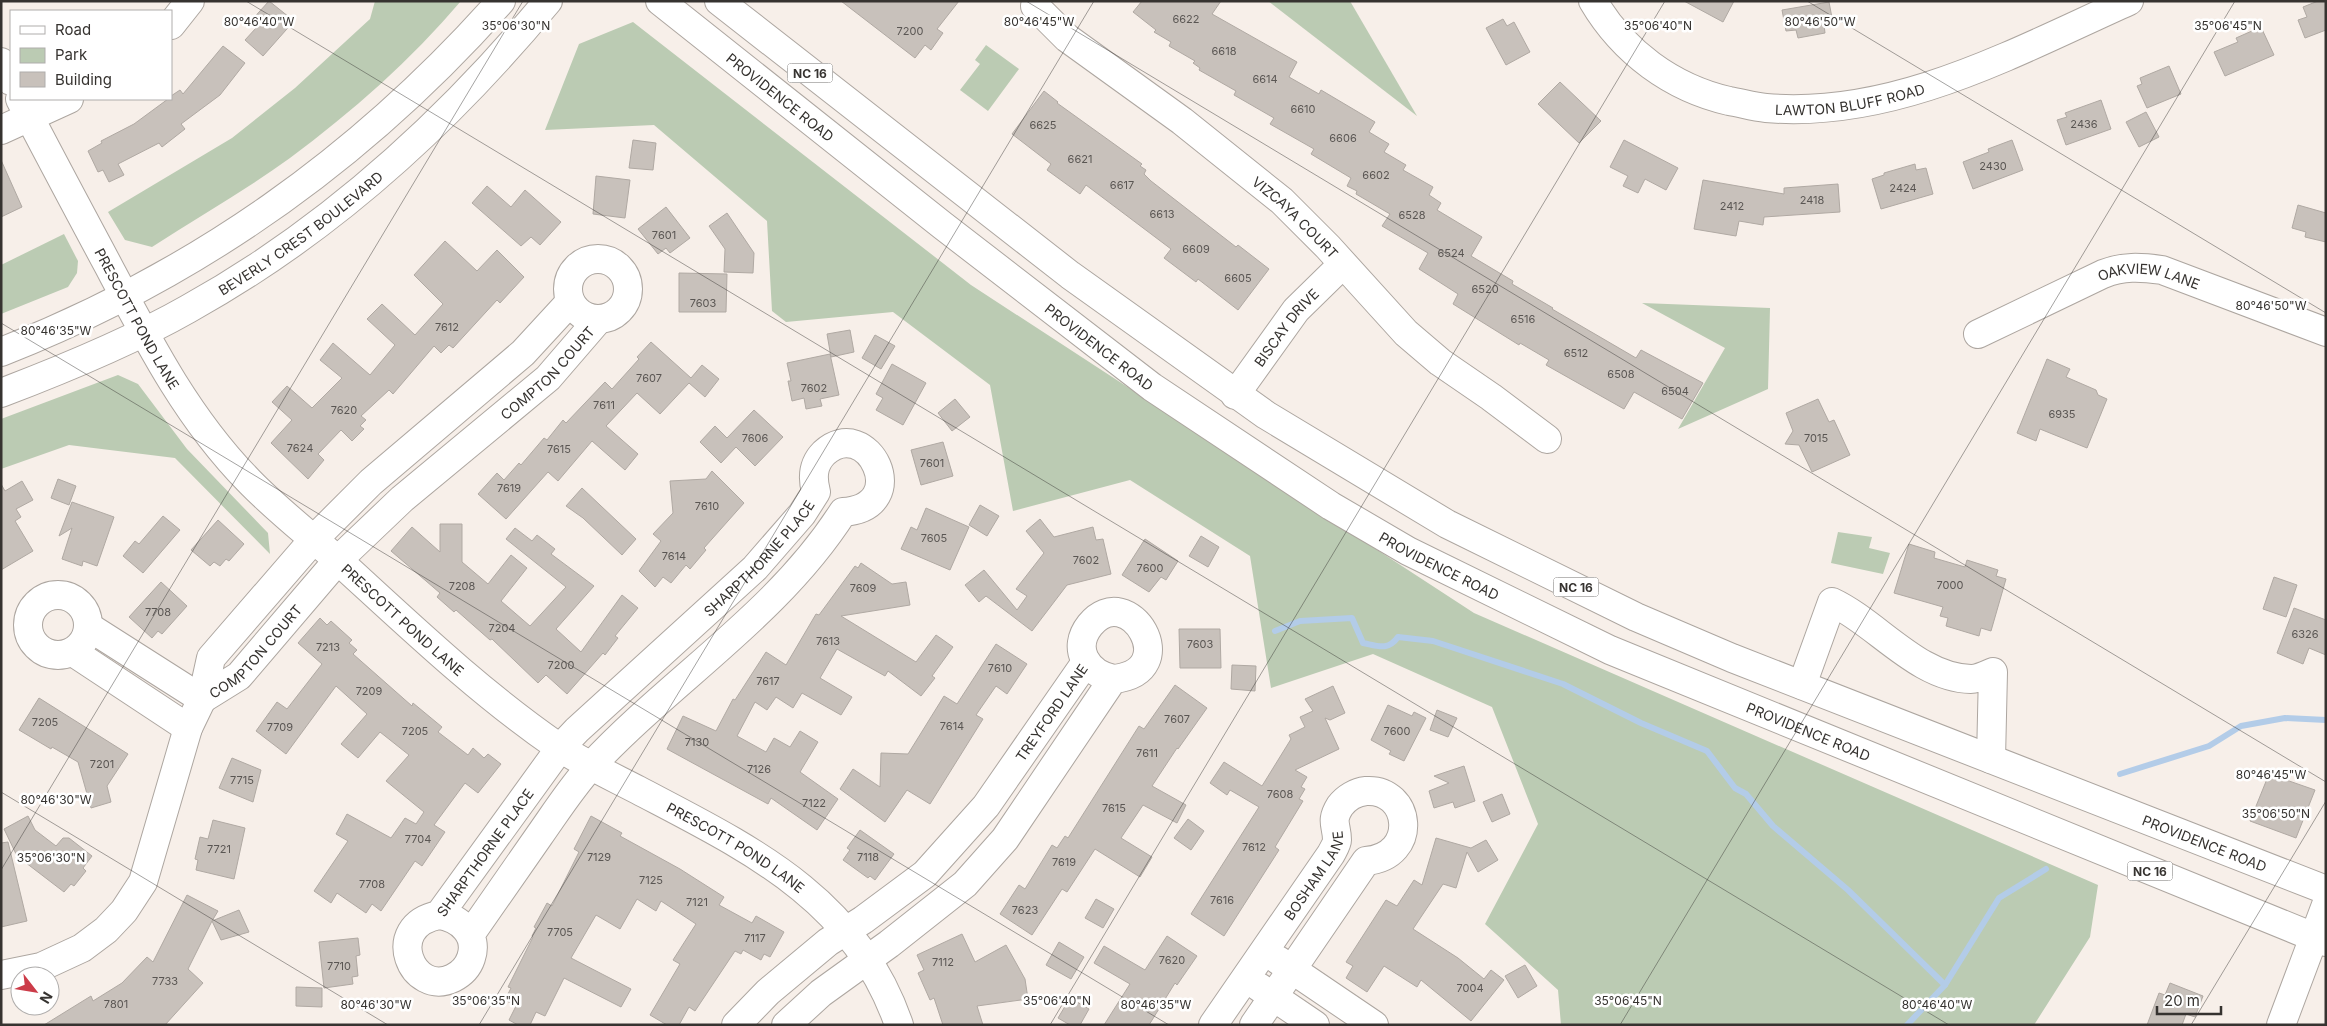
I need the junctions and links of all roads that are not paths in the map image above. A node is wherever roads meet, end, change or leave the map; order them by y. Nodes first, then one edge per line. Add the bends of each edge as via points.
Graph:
1 (190, 1) edge
2 (501, 1) edge
3 (548, 1) edge
4 (660, 1) edge
5 (719, 1) edge
6 (1593, 1) edge
7 (2129, 1) edge
8 (1035, 6) dead end
9 (172, 24) edge
10 (1, 62) edge
11 (10, 79) edge
12 (64, 100) edge
13 (25, 108) edge
14 (1, 130) edge
15 (1342, 264) junction
16 (125, 297) junction
17 (570, 302) junction
18 (598, 320) junction
19 (142, 331) junction
20 (2326, 332) edge
21 (1978, 334) dead end
22 (1, 352) edge
23 (1, 393) edge
24 (1235, 395) junction
25 (445, 420) junction
26 (1547, 439) dead end
27 (468, 446) junction
28 (816, 492) junction
29 (843, 512) junction
30 (314, 539) junction
31 (338, 560) junction
32 (698, 620) junction
33 (88, 627) junction
34 (723, 646) junction
35 (73, 652) junction
36 (1086, 662) junction
37 (1114, 679) junction
38 (1802, 685) junction
39 (202, 699) junction
40 (188, 728) junction
41 (560, 748) junction
42 (1991, 759) junction
43 (591, 766) junction
44 (986, 806) junction
45 (1014, 827) junction
46 (1337, 840) junction
47 (1366, 861) junction
48 (2326, 890) edge
49 (2326, 905) edge
50 (439, 916) junction
51 (846, 931) junction
52 (470, 935) junction
53 (2320, 940) edge
54 (1264, 950) junction
55 (868, 960) junction
56 (1292, 970) junction
57 (1, 975) edge
58 (1245, 978) junction
59 (1274, 997) junction
60 (736, 1025) edge
61 (786, 1025) edge
62 (899, 1025) edge
63 (1212, 1025) edge
64 (1254, 1025) edge
65 (1315, 1025) edge
66 (1374, 1025) edge
67 (2281, 1025) edge

1 - 9 street
2 - 16 street via 432,74 381,122 321,171 231,236
3 - 19 street, BEVERLY CREST BOULEVARD via 472,88 348,202 242,276 187,310
4 - 53 street, PROVIDENCE ROAD / NC 16 via 1152,387 1331,506 1408,551 1610,650
5 - 24 street, PROVIDENCE ROAD / NC 16 via 1062,269
6 - 7 street, LAWTON BLUFF ROAD via 1622,40 1648,64 1692,90 1765,108 1810,109 1856,105 1918,90 1981,67
8 - 15 street, VIZCAYA COURT via 1067,38 1182,121 1282,201
10 - 11 street
12 - 13 street
13 - 14 street
13 - 16 street, PRESCOTT POND LANE
15 - 24 street, BISCAY DRIVE via 1296,310
15 - 26 street, VIZCAYA COURT via 1406,333 1440,362
16 - 19 street, PRESCOTT POND LANE
16 - 22 street
17 - 18 street via 582,315
17 - 18 street, COMPTON COURT via 568,283 578,266 596,259 614,264 626,278 627,297 616,313
17 - 25 street, COMPTON COURT via 522,353
18 - 27 street, COMPTON COURT via 548,378
19 - 23 street, BEVERLY CREST BOULEVARD via 87,358
19 - 30 street, PRESCOTT POND LANE via 185,404 218,445 247,479
20 - 21 street, OAKVIEW LANE via 2162,270 2139,266 2103,274
24 - 38 street, PROVIDENCE ROAD / NC 16 via 1446,524 1636,617
25 - 27 street
25 - 30 street, COMPTON COURT via 372,482
27 - 31 street, COMPTON COURT via 402,499
28 - 29 street via 822,502
28 - 29 street, SHARPTHORNE PLACE via 814,470 826,452 846,444 867,450 879,469 881,480 878,490 864,507
28 - 32 street, SHARPTHORNE PLACE via 802,514 755,568
29 - 34 street via 804,564
30 - 31 street, PRESCOTT POND LANE
30 - 39 street, COMPTON COURT via 211,658
31 - 39 street, COMPTON COURT via 239,676
31 - 41 street, PRESCOTT POND LANE via 499,702
32 - 34 street
32 - 41 street, SHARPTHORNE PLACE
33 - 35 street via 84,641
33 - 35 street via 84,610 70,598 52,596 32,611 29,632 38,648 55,655
33 - 39 street
34 - 43 street via 640,717
35 - 40 street
36 - 37 street via 1102,677
36 - 37 street, TREYFORD LANE via 1083,640 1093,622 1113,613 1134,618 1147,635 1147,657 1134,674
36 - 44 street, TREYFORD LANE
37 - 45 street
38 - 42 street, PROVIDENCE ROAD / NC 16
38 - 42 street via 1832,602 1854,613 1914,659 1946,674 1972,680 1993,672
39 - 40 street, COMPTON COURT
40 - 57 street, COMPTON COURT via 143,882 124,911 82,948 41,967
41 - 43 street, PRESCOTT POND LANE
41 - 50 street, SHARPTHORNE PLACE
42 - 48 street, PROVIDENCE ROAD / NC 16
43 - 51 street, PRESCOTT POND LANE via 755,854 809,891
43 - 52 street
44 - 45 street
44 - 51 street, TREYFORD LANE via 925,874
45 - 55 street via 965,884
46 - 47 street via 1348,854
46 - 47 street, BOSHAM LANE via 1335,816 1349,797 1372,791 1389,798 1400,811 1403,835 1389,854 1378,860
46 - 54 street, BOSHAM LANE via 1331,854
47 - 56 street
49 - 53 street
50 - 52 street via 457,921
50 - 52 street, SHARPTHORNE PLACE via 419,923 407,942 410,964 422,976 438,981 459,975 471,957
51 - 55 street, PRESCOTT POND LANE
51 - 60 street, TREYFORD LANE via 768,992
53 - 67 street
54 - 56 street
54 - 58 street, BOSHAM LANE
55 - 61 street via 821,994
55 - 62 street, PRESCOTT POND LANE
56 - 59 street
56 - 66 street
58 - 59 street
58 - 63 street, BOSHAM LANE
59 - 64 street
59 - 65 street

